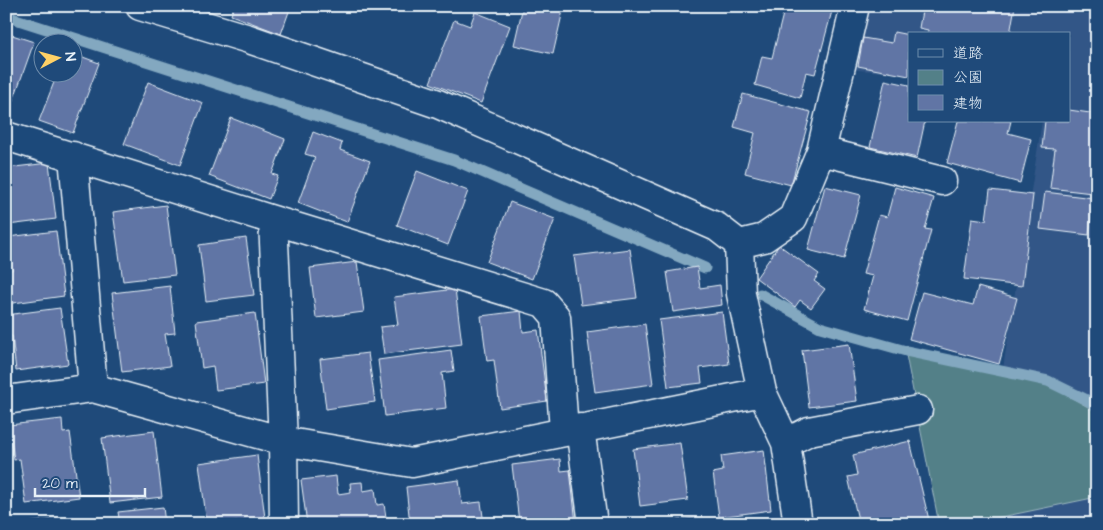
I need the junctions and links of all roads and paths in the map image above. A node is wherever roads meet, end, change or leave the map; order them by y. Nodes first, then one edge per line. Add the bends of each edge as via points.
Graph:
1 (140, 6) edge
2 (855, 6) edge
3 (6, 136) edge
4 (822, 151) junction
5 (73, 156) junction
6 (942, 181) dead end
7 (273, 220) junction
8 (739, 244) junction
9 (93, 388) junction
10 (762, 392) junction
11 (6, 400) edge
12 (918, 410) dead end
13 (572, 430) junction
14 (283, 441) junction
15 (786, 443) junction
16 (284, 524) edge
17 (592, 524) edge
18 (798, 524) edge

1 - 8 street via 249,38 438,104 717,227
2 - 4 street
3 - 5 street
4 - 6 street
4 - 8 street via 793,218 764,238
5 - 7 street
5 - 9 street
7 - 13 street via 544,302 556,317
7 - 14 street
8 - 10 street via 741,294
9 - 11 street
9 - 14 street
10 - 13 street
10 - 15 street
12 - 15 street via 809,431
13 - 14 street via 412,463
13 - 17 street
14 - 16 street
15 - 18 street

